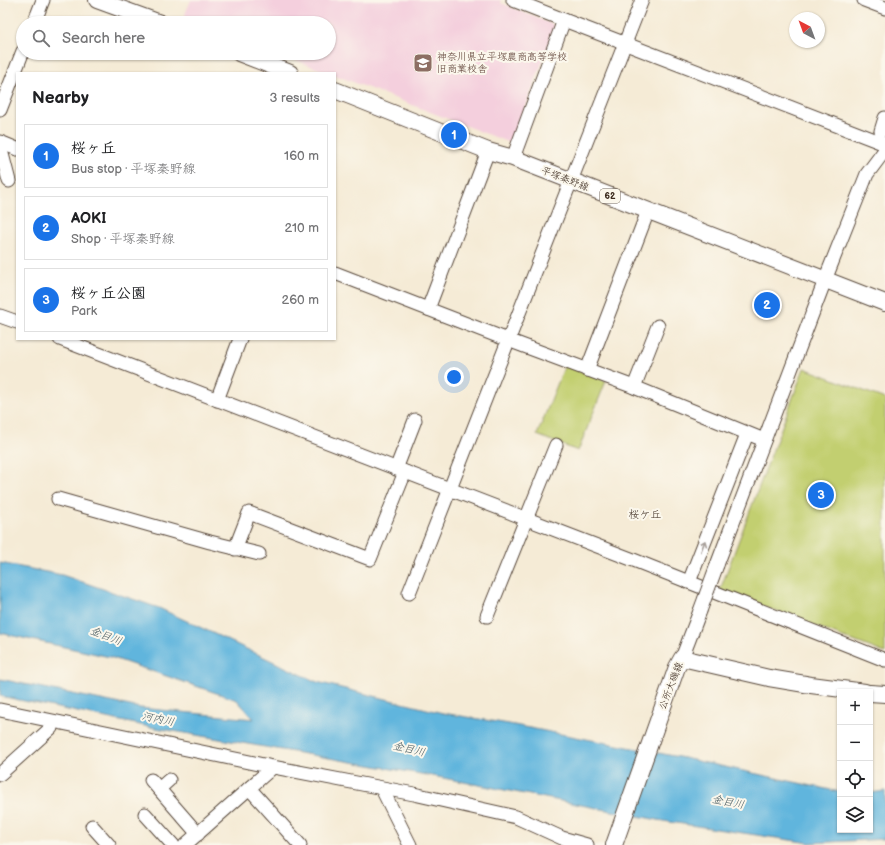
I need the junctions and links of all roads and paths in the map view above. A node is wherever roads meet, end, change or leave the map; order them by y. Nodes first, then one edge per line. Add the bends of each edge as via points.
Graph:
1 (43, 0) edge
2 (97, 0) edge
3 (513, 0) edge
4 (642, 0) edge
5 (864, 0) edge
6 (885, 8) edge
7 (37, 16) edge
8 (141, 16) edge
9 (564, 20) junction
10 (625, 43) junction
11 (19, 60) edge
12 (256, 60) edge
13 (287, 72) edge
14 (336, 91) edge
15 (0, 110) edge
16 (885, 118) edge
17 (881, 131) dead end
18 (0, 142) edge
19 (885, 144) edge
20 (0, 146) edge
21 (16, 149) edge
22 (885, 150) edge
23 (488, 151) junction
24 (513, 158) junction
25 (9, 181) dead end
26 (571, 181) junction
27 (648, 211) junction
28 (336, 273) edge
29 (825, 280) junction
30 (885, 303) edge
31 (428, 309) junction
32 (0, 316) edge
33 (16, 322) edge
34 (658, 326) dead end
35 (66, 340) edge
36 (240, 340) edge
37 (508, 340) junction
38 (82, 343) edge
39 (587, 370) junction
40 (634, 387) junction
41 (217, 400) junction
42 (415, 420) dead end
43 (747, 434) junction
44 (764, 440) junction
45 (556, 445) dead end
46 (401, 470) junction
47 (449, 489) junction
48 (58, 500) dead end
49 (526, 519) junction
50 (235, 549) junction
51 (259, 554) dead end
52 (689, 582) junction
53 (408, 593) dead end
54 (487, 616) dead end
55 (682, 658) junction
56 (885, 660) edge
57 (842, 689) edge
58 (873, 693) edge
59 (885, 694) edge
60 (4, 710) edge
61 (51, 728) junction
62 (91, 729) junction
63 (273, 767) junction
64 (0, 774) edge
65 (169, 780) dead end
66 (249, 788) junction
67 (382, 789) junction
68 (145, 814) dead end
69 (92, 826) dead end
70 (198, 834) junction
71 (109, 845) edge
72 (173, 845) edge
73 (185, 845) edge
74 (300, 845) edge
75 (410, 845) edge
76 (587, 845) edge
77 (614, 845) edge

1 - 7 street
2 - 8 main road
3 - 9 street
4 - 10 street
5 - 6 street
9 - 10 street
9 - 24 street
10 - 19 street
10 - 26 street
11 - 15 street
12 - 13 main road
14 - 23 main road, 平塚秦野線 / 62
16 - 17 street
18 - 21 street
20 - 25 street
22 - 29 street via 867,174
23 - 24 main road, 平塚秦野線 / 62
23 - 31 street
24 - 26 main road, 平塚秦野線 / 62
26 - 27 main road, 平塚秦野線 / 62
26 - 37 street
27 - 29 main road, 平塚秦野線 / 62
27 - 39 street
28 - 31 street
29 - 30 main road, 平塚秦野線 / 62
29 - 44 street
31 - 37 street
32 - 33 street
34 - 40 street
35 - 38 street
36 - 41 street
37 - 39 street
37 - 47 street
38 - 41 street
39 - 40 street
40 - 43 street
41 - 46 street
42 - 46 street
43 - 44 street
52 -> 43 street
44 - 55 street, bridge
45 - 49 street
46 - 47 street
46 - 50 street via 370,559 250,513
47 - 49 street
47 - 53 street
48 - 50 street
49 - 52 street
49 - 54 street
50 - 51 street
52 - 56 street
55 - 57 main road, 公所大磯線 via 769,678
55 - 77 main road, 公所大磯線
58 - 59 main road
60 - 61 street via 13,720
60 - 62 street
61 - 62 street via 80,732
61 - 64 street
62 - 63 street
63 - 66 street
63 - 67 street
65 - 70 street via 155,785
66 - 70 street
66 - 74 street
67 - 75 street
67 - 76 street via 516,817 562,838
68 - 72 street
69 - 71 street
70 - 73 street

